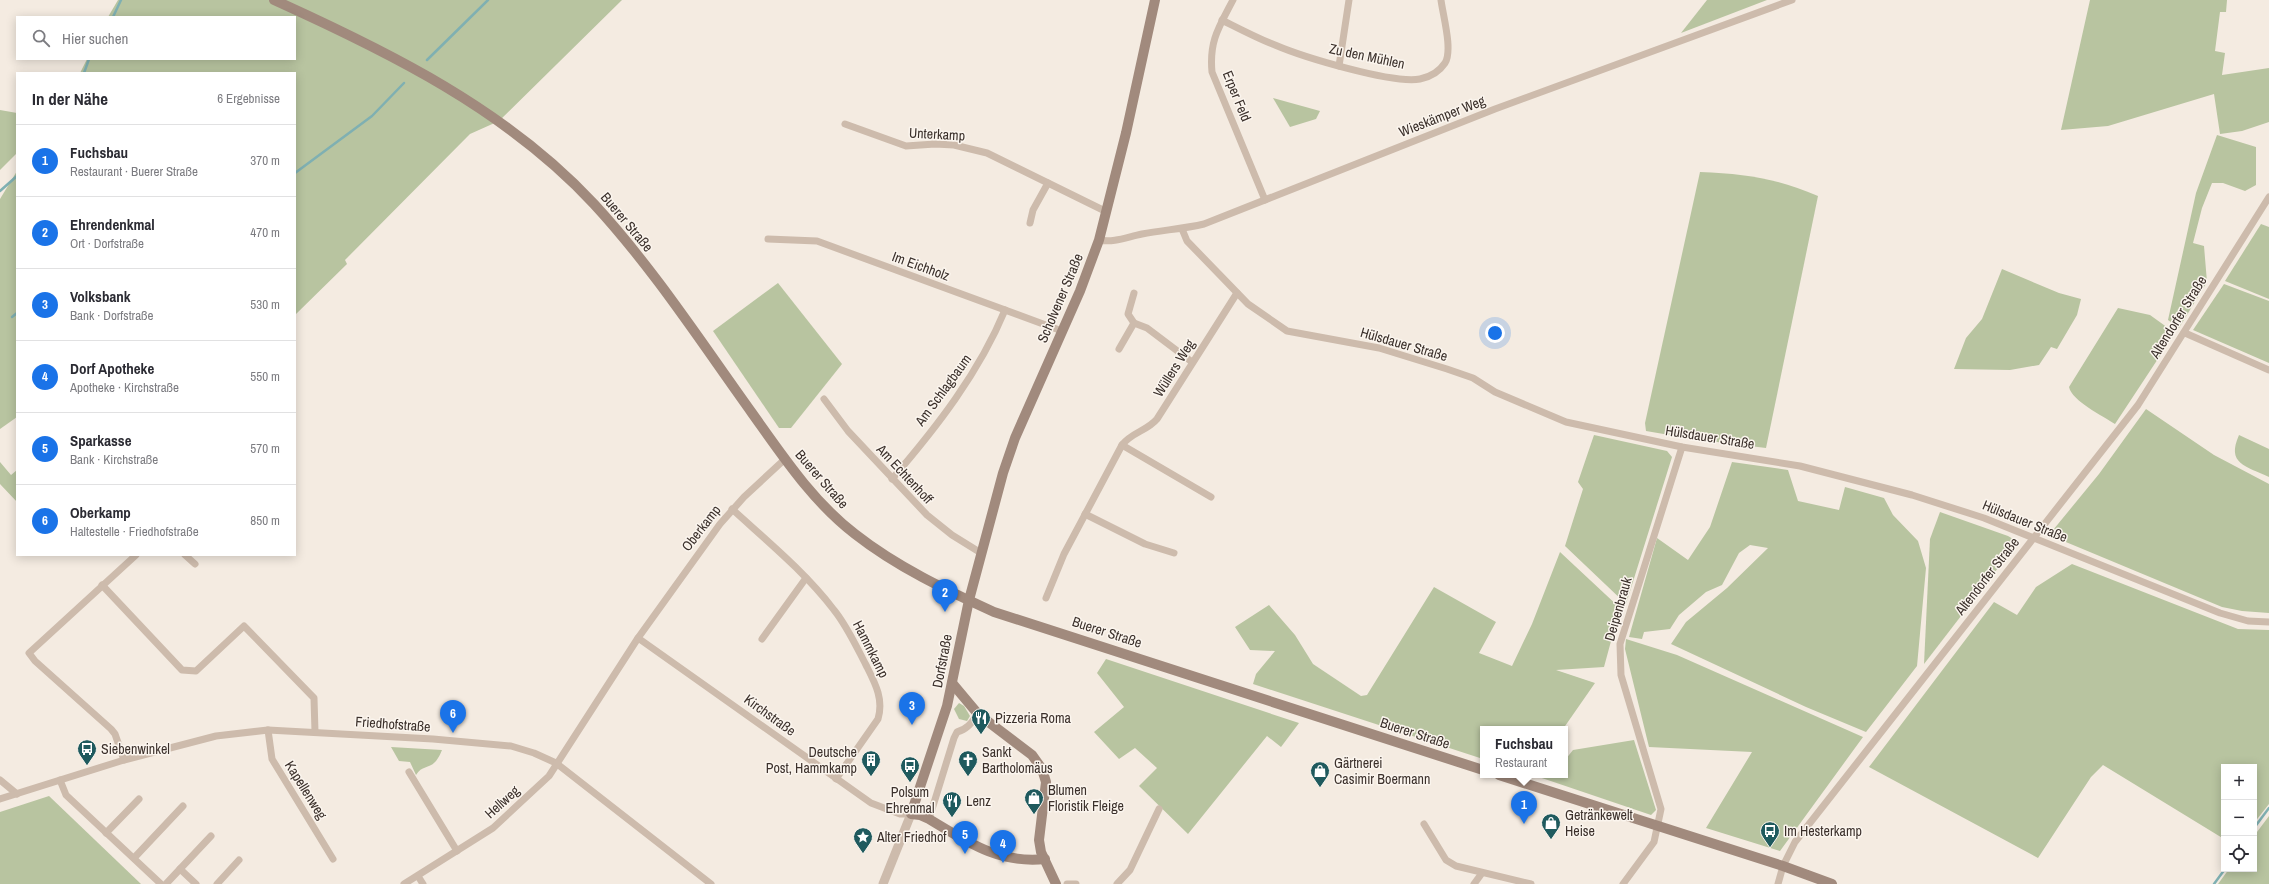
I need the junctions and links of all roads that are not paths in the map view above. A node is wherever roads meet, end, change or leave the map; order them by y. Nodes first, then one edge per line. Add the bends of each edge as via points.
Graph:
1 (1155, 0) edge
2 (1233, 0) edge
3 (1349, 0) edge
4 (1441, 0) edge
5 (1792, 0) edge
6 (276, 1) edge
7 (1222, 20) junction
8 (1339, 66) junction
9 (845, 124) dead end
10 (1048, 183) junction
11 (2269, 197) edge
12 (1265, 200) junction
13 (1106, 212) junction
14 (1030, 223) dead end
15 (1182, 229) junction
16 (768, 239) dead end
17 (1099, 240) junction
18 (1134, 293) dead end
19 (1237, 293) junction
20 (1005, 310) junction
21 (1134, 323) junction
22 (1062, 331) junction
23 (2185, 333) junction
24 (1119, 349) dead end
25 (1192, 362) junction
26 (2269, 370) edge
27 (824, 399) dead end
28 (1122, 445) junction
29 (1682, 447) junction
30 (785, 459) junction
31 (892, 479) junction
32 (1211, 497) dead end
33 (732, 509) junction
34 (1085, 514) junction
35 (2034, 539) junction
36 (981, 553) junction
37 (1174, 553) dead end
38 (135, 556) edge
39 (186, 556) edge
40 (195, 564) dead end
41 (806, 578) junction
42 (102, 586) junction
43 (1046, 598) dead end
44 (969, 600) junction
45 (2269, 622) edge
46 (638, 638) junction
47 (762, 639) dead end
48 (952, 683) junction
49 (978, 714) junction
50 (268, 730) junction
51 (315, 732) junction
52 (124, 760) junction
53 (556, 763) junction
54 (1480, 769) edge
55 (409, 772) dead end
56 (1508, 778) edge
57 (836, 779) junction
58 (0, 780) edge
59 (60, 780) junction
60 (17, 794) junction
61 (0, 799) edge
62 (139, 799) dead end
63 (183, 806) dead end
64 (1159, 809) dead end
65 (911, 814) junction
66 (929, 819) junction
67 (1424, 824) dead end
68 (1658, 826) junction
69 (106, 832) junction
70 (211, 836) dead end
71 (457, 851) junction
72 (134, 858) junction
73 (333, 859) dead end
74 (1045, 859) junction
75 (239, 860) dead end
76 (1783, 866) junction
77 (180, 869) junction
78 (1482, 873) junction
79 (418, 876) junction
80 (161, 884) edge
81 (166, 884) edge
82 (196, 884) edge
83 (217, 884) edge
84 (404, 884) edge
85 (423, 884) edge
86 (711, 884) edge
87 (883, 884) edge
88 (1056, 884) edge
89 (1067, 884) edge
90 (1076, 884) edge
91 (1117, 884) edge
92 (1474, 884) edge
93 (1531, 884) edge
94 (1623, 884) edge
95 (1778, 884) edge
96 (1832, 884) edge

1 - 13 main road, Scholvener Straße
2 - 7 street, Erper Feld
3 - 8 street
4 - 8 street, Zu den Mühlen via 1448,52 1437,73 1419,79 1389,77
5 - 12 street, Wieskämper Weg via 1495,109
6 - 30 main road, Buerer Straße via 354,37 460,96 499,121 567,177 630,246
7 - 8 street, Zu den Mühlen via 1275,45
7 - 12 street, Erper Feld via 1210,54 1212,72
9 - 10 street, Unterkamp via 906,146 935,144 975,150
10 - 13 street, Unterkamp
10 - 14 street via 1033,210
11 - 23 street, Altendorfer Straße
12 - 15 street, Wieskämper Weg via 1204,224
13 - 17 main road, Scholvener Straße
15 - 17 street, Wieskämper Weg via 1142,234 1109,242
15 - 19 street, Hülsdauer Straße via 1187,241
16 - 20 street, Im Eichholz via 817,241
17 - 22 main road, Scholvener Straße
18 - 21 street via 1128,314
19 - 25 street, Wüllers Weg
19 - 29 street, Hülsdauer Straße via 1286,331 1378,348 1473,378 1495,392 1566,422
20 - 22 street, Im Eichholz
20 - 31 street, Am Schlagbaum via 994,338 979,364 915,452
21 - 24 street
21 - 25 street via 1147,328
22 - 36 main road, Scholvener Straße via 1015,438
23 - 26 street
23 - 35 street, Altendorfer Straße via 2138,405
25 - 28 street, Wüllers Weg via 1157,419 1146,429 1128,437
27 - 31 street, Am Echtenhoff via 848,431
28 - 32 street
28 - 34 street, Wüllers Weg
29 - 35 street, Hülsdauer Straße via 1762,458 1912,495 1984,518
29 - 68 street, Deipenbrauk via 1620,644 1622,675 1660,803
30 - 33 street, Oberkamp
30 - 44 main road, Buerer Straße via 855,534 918,575
31 - 36 street, Am Echtenhoff via 927,515
33 - 41 street, Hammkamp
33 - 46 street, Oberkamp via 684,571
34 - 37 street via 1145,544
34 - 43 street, Wüllers Weg via 1064,554
35 - 45 street, Hülsdauer Straße via 2220,613 2248,621
35 - 76 street, Altendorfer Straße via 1804,830
36 - 44 main road, Scholvener Straße
38 - 42 street
39 - 40 street
41 - 47 street
41 - 57 street, Hammkamp via 834,609 845,626 880,696 881,708 878,719
42 - 51 street via 182,670 196,671 244,626 314,698
42 - 52 street via 29,653 111,729
44 - 48 main road, Dorfstraße
44 - 54 main road, Buerer Straße via 994,612
46 - 53 street, Oberkamp
46 - 57 street, Kirchstraße
48 - 49 main road
48 - 65 main road, Dorfstraße via 947,706
49 - 66 street via 970,725 957,732 954,738
49 - 74 main road via 1032,755 1042,769 1046,782 1040,840 1041,852
50 - 51 street, Friedhofstraße
50 - 52 street, Friedhofstraße via 216,736
50 - 73 street, Kapellenweg via 272,759
51 - 53 street, Friedhofstraße via 511,746
52 - 59 street, Friedhofstraße
53 - 71 street, Hellweg via 549,776 508,816
53 - 86 street, Friedhofstraße
55 - 71 street
56 - 68 main road
57 - 65 street, Kirchstraße via 871,803 900,814
58 - 60 street
59 - 60 street, Friedhofstraße
59 - 69 street via 66,795
60 - 61 street, Friedhofstraße
62 - 69 street
63 - 72 street
64 - 91 street via 1130,870
65 - 66 main road, Kirchstraße via 920,814
65 - 87 street, Dorfstraße
66 - 74 main road, Kirchstraße via 981,850 1035,860
67 - 78 street via 1446,860 1456,866
68 - 76 main road
68 - 94 street, Deipenbrauk via 1654,842
69 - 72 street
70 - 77 street
71 - 79 street, Hellweg
72 - 80 street
74 - 88 main road
75 - 83 street
76 - 95 street
76 - 96 main road
77 - 81 street
77 - 82 street
78 - 92 street
78 - 93 street
79 - 84 street, Hellweg
79 - 85 street
89 - 90 street

